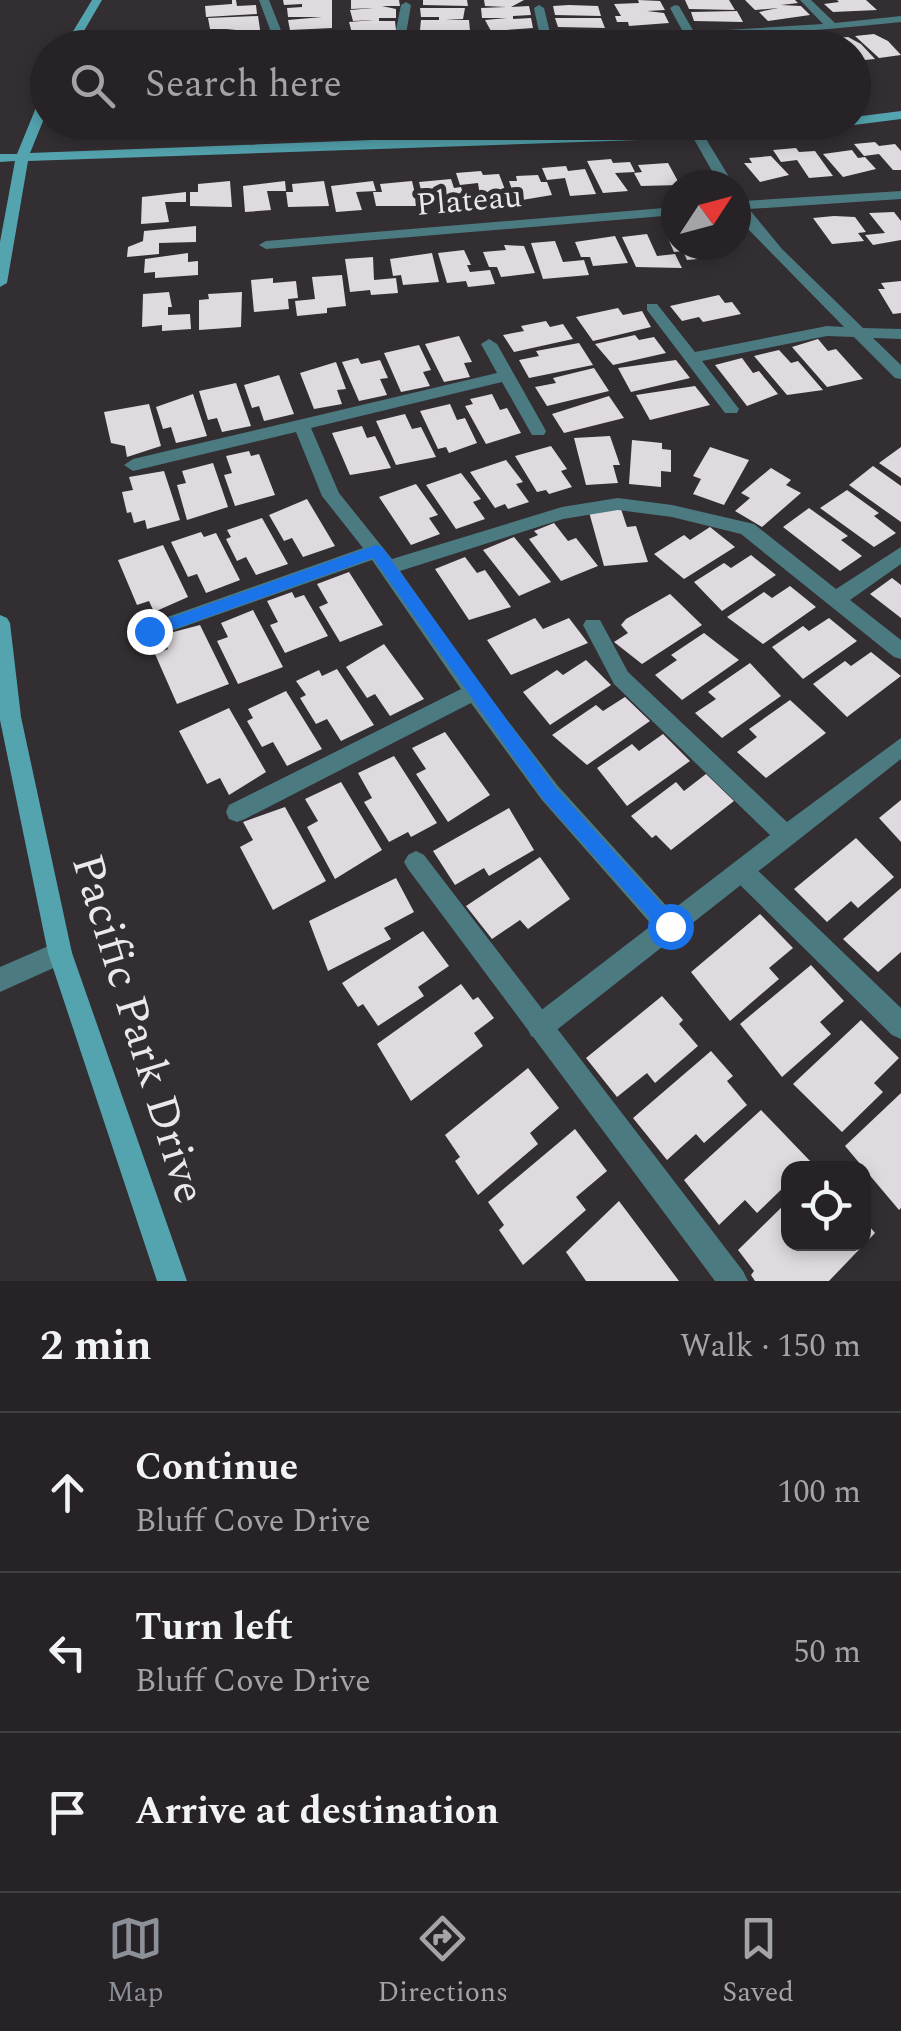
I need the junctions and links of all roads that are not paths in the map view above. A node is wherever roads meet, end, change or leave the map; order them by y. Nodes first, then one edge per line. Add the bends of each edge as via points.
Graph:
1 (97, 0) edge
2 (264, 0) edge
3 (805, 0) edge
4 (406, 5) dead end
5 (540, 8) dead end
6 (675, 8) dead end
7 (901, 19) edge
8 (833, 28) junction
9 (79, 30) edge
10 (274, 30) edge
11 (401, 30) edge
12 (544, 30) edge
13 (687, 30) edge
14 (792, 30) edge
15 (901, 115) edge
16 (871, 118) edge
17 (30, 137) edge
18 (520, 140) edge
19 (700, 140) edge
20 (22, 157) junction
21 (0, 158) edge
22 (718, 170) edge
23 (901, 194) edge
24 (751, 203) edge
25 (661, 212) edge
26 (751, 221) edge
27 (266, 245) dead end
28 (0, 283) edge
29 (652, 307) dead end
30 (861, 333) junction
31 (901, 334) edge
32 (490, 344) dead end
33 (692, 358) junction
34 (901, 374) edge
35 (506, 376) junction
36 (731, 409) dead end
37 (301, 424) junction
38 (538, 431) dead end
39 (133, 464) dead end
40 (901, 554) edge
41 (382, 559) junction
42 (836, 599) junction
43 (0, 623) edge
44 (593, 625) dead end
45 (149, 631) dead end
46 (901, 651) edge
47 (474, 692) junction
48 (901, 747) edge
49 (237, 812) dead end
50 (786, 836) junction
51 (416, 862) dead end
52 (742, 870) junction
53 (670, 926) junction
54 (60, 953) junction
55 (0, 980) edge
56 (901, 1026) edge
57 (540, 1027) junction
58 (172, 1281) edge
59 (733, 1281) edge

1 - 9 main road
2 - 10 street
3 - 8 street
4 - 11 street
5 - 12 street
6 - 13 street
7 - 8 street
8 - 14 street
15 - 16 main road
17 - 20 main road
18 - 20 main road
19 - 22 street
20 - 21 main road
20 - 28 main road
23 - 24 street
25 - 27 street, Plateau
26 - 30 street
29 - 33 street
30 - 31 street
30 - 33 street via 827,331
30 - 34 street
32 - 35 street
33 - 36 street
35 - 37 street
35 - 38 street
37 - 39 street
37 - 41 street via 332,496
40 - 42 street
41 - 42 street via 618,504 746,529
41 - 45 street
41 - 47 street
42 - 46 street
43 - 54 main road, Pacific Park Drive via 10,716
44 - 50 street via 620,678
47 - 49 street
47 - 53 street via 550,793
48 - 50 street
50 - 52 street
51 - 57 street
52 - 53 street
52 - 56 street
53 - 57 street
54 - 55 street
54 - 58 main road, Pacific Park Drive
57 - 59 street

